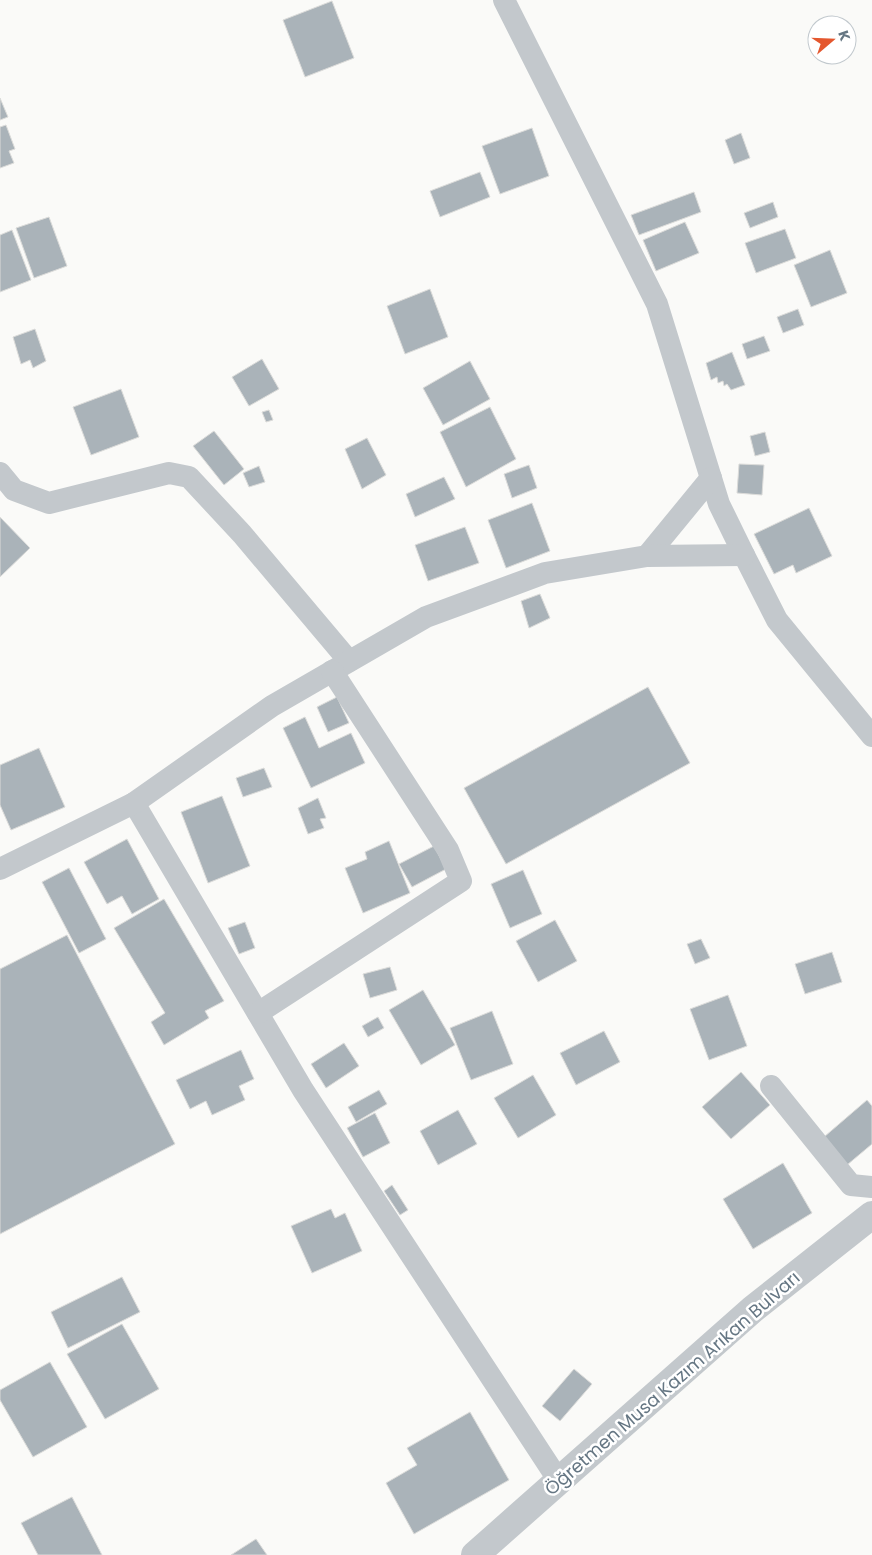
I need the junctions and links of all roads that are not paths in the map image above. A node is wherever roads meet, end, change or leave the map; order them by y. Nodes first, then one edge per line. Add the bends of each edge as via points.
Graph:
1 (504, 0) edge
2 (0, 473) edge
3 (711, 478) junction
4 (744, 555) junction
5 (647, 556) junction
6 (340, 666) junction
7 (872, 736) edge
8 (134, 803) junction
9 (0, 869) edge
10 (258, 1013) junction
11 (772, 1086) dead end
12 (872, 1187) edge
13 (872, 1215) edge
14 (559, 1481) junction
15 (475, 1555) edge

1 - 3 street via 657,304
2 - 6 street via 14,490 49,503 169,472 189,477 242,534
3 - 4 street via 719,504
3 - 5 street
4 - 5 street
4 - 7 street via 777,620
5 - 6 street via 545,573 426,617
6 - 8 street via 272,706
6 - 10 street via 448,850 461,881
8 - 9 street
8 - 10 street
10 - 14 street via 303,1090
11 - 12 street via 851,1185
13 - 14 street, Öğretmen Musa Kazım Arıkan Bulvarı via 753,1309
14 - 15 street, Öğretmen Musa Kazım Arıkan Bulvarı

